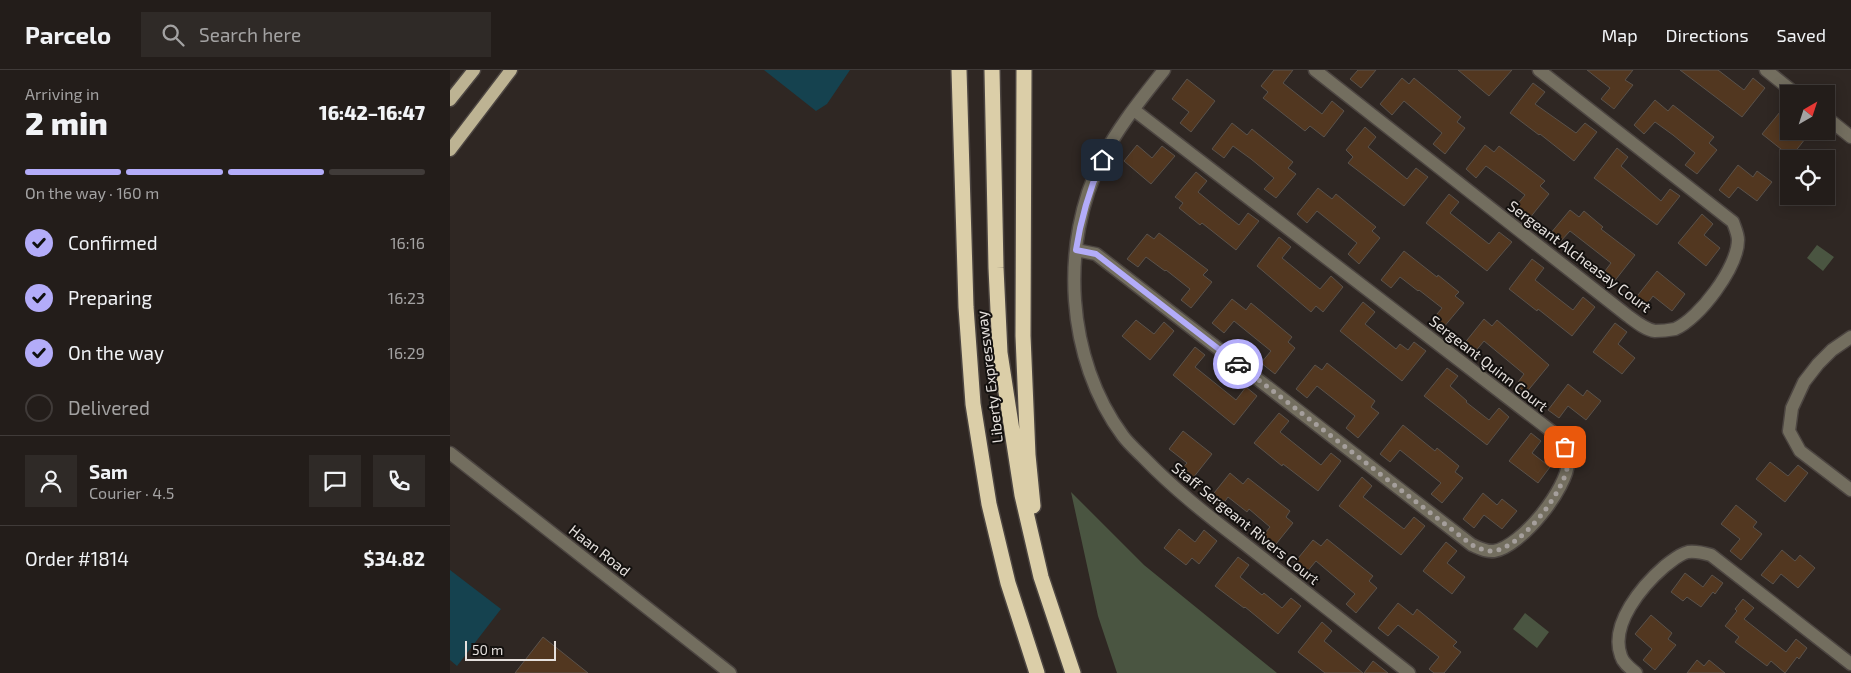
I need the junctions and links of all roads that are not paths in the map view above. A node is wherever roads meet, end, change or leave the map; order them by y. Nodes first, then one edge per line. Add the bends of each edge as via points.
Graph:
1 (474, 70) edge
2 (511, 70) edge
3 (959, 70) edge
4 (992, 70) edge
5 (1024, 70) edge
6 (1164, 70) edge
7 (1315, 70) edge
8 (1539, 70) edge
9 (1766, 70) edge
10 (1785, 85) edge
11 (450, 100) edge
12 (1134, 110) junction
13 (1835, 124) edge
14 (1851, 137) edge
15 (450, 150) edge
16 (1076, 250) junction
17 (1851, 337) edge
18 (450, 453) edge
19 (1851, 490) edge
20 (1041, 577) junction
21 (1851, 664) edge
22 (730, 673) edge
23 (1038, 673) edge
24 (1073, 673) edge
25 (1409, 673) edge
26 (1636, 673) edge

1 - 11 main road
2 - 15 main road
3 - 23 highway, Liberty Expressway via 966,306 973,404 995,531 1008,583
4 - 20 highway, Liberty Expressway via 1000,353 1022,495
5 - 20 highway via 1023,336 1028,455
6 - 12 street, Staff Sergeant Rivers Court
7 - 8 street, Sergeant Alcheasay Court via 1628,316 1655,331 1675,329 1714,294 1727,275 1739,238 1733,222
9 - 10 street
12 - 16 street, Staff Sergeant Rivers Court via 1098,168 1081,218
12 - 16 street, Sergeant Quinn Court via 1555,434 1565,447 1568,461 1564,478 1532,527 1515,540 1495,551 1485,551 1472,545 1096,254
13 - 14 street
16 - 25 street, Staff Sergeant Rivers Court via 1078,326 1087,363 1107,412 1124,438 1170,485
17 - 19 street via 1832,350 1804,382 1792,408 1788,431 1800,450
18 - 22 street, Haan Road
20 - 24 highway, Liberty Expressway
21 - 26 street via 1711,555 1687,552 1651,579 1623,620 1618,643 1621,657

